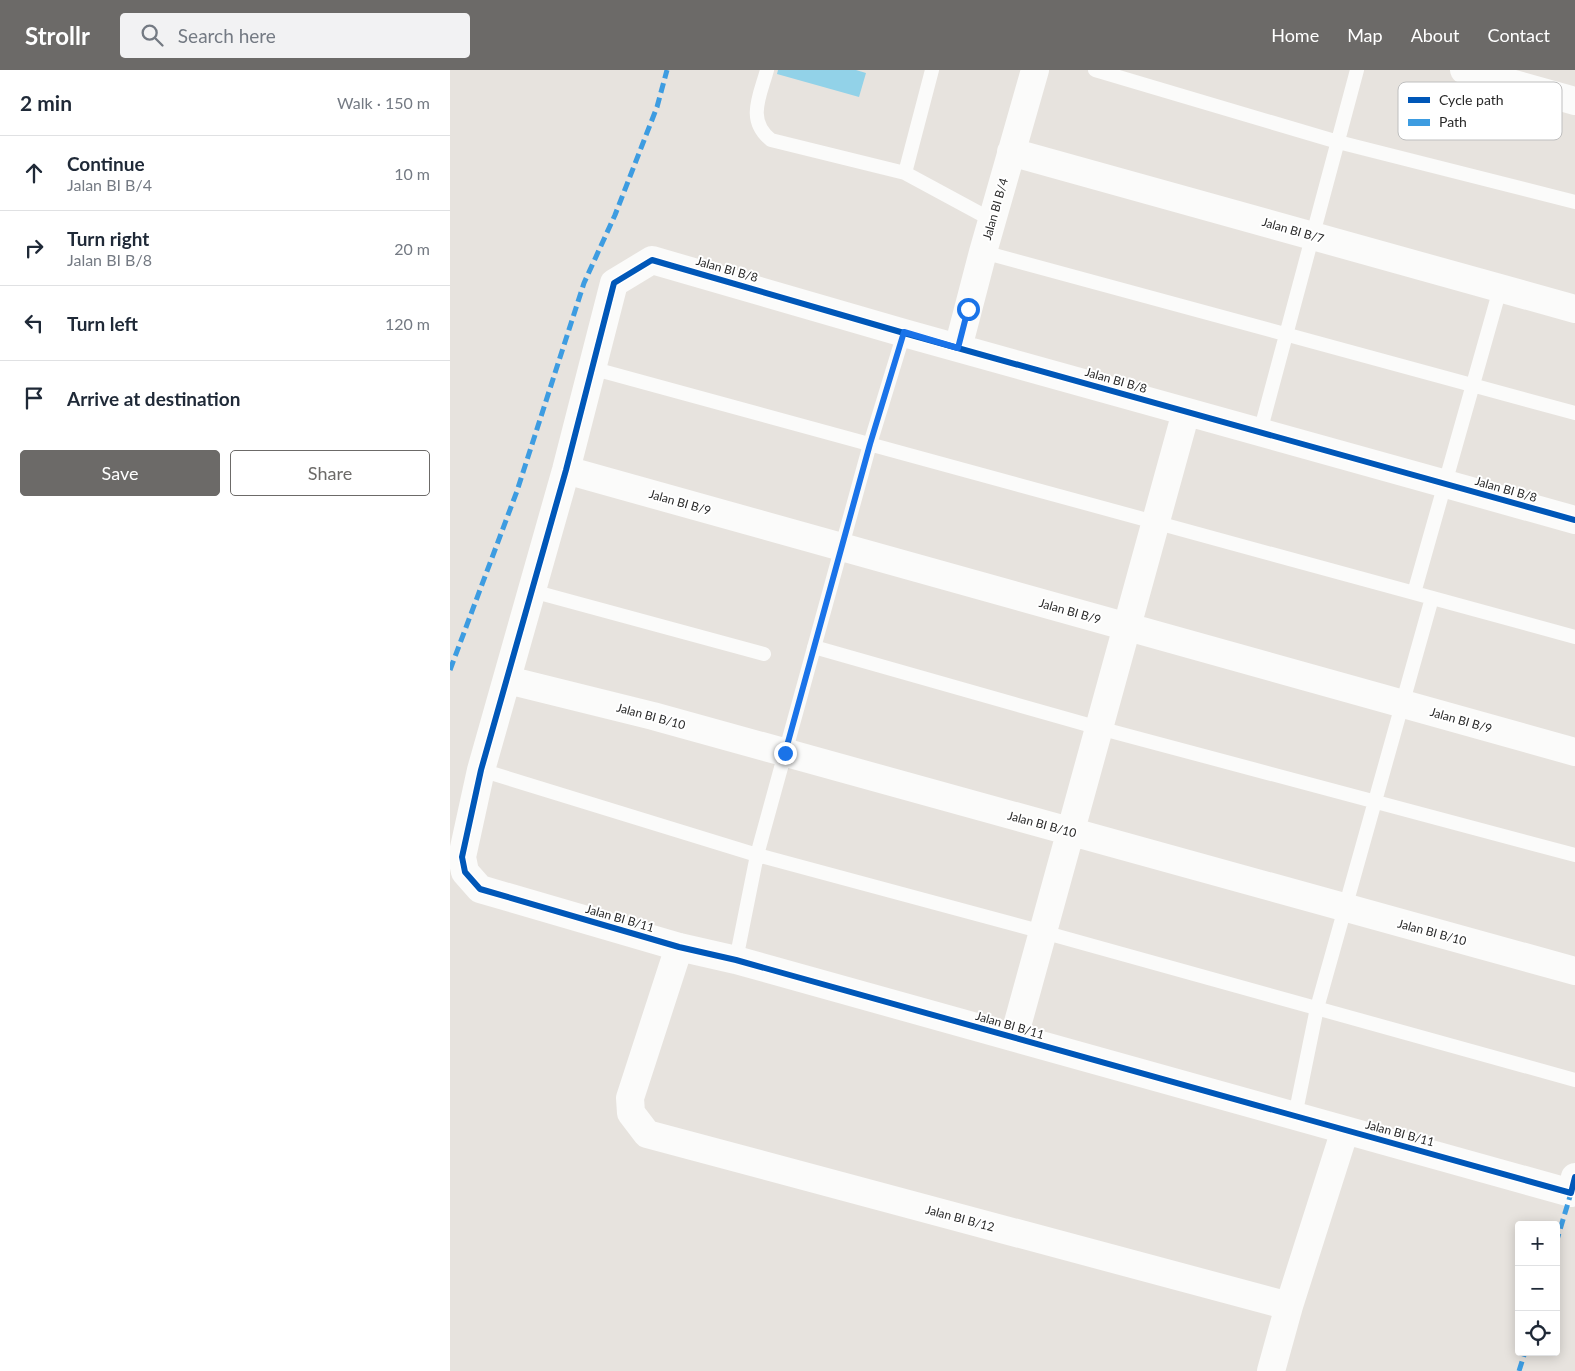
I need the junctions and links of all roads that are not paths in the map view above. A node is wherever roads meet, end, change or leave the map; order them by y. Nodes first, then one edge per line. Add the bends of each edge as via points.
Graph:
1 (767, 70) edge
2 (932, 70) edge
3 (1035, 70) edge
4 (1095, 70) edge
5 (1357, 70) edge
6 (1464, 70) edge
7 (1508, 82) edge
8 (1562, 96) edge
9 (1575, 100) edge
10 (1338, 142) junction
11 (1011, 152) junction
12 (905, 172) junction
13 (1575, 202) edge
14 (992, 220) junction
15 (1313, 236) junction
16 (983, 252) junction
17 (1500, 289) junction
18 (1575, 309) edge
19 (904, 332) junction
20 (1285, 334) junction
21 (958, 348) junction
22 (591, 368) junction
23 (1473, 386) junction
24 (1186, 412) junction
25 (1575, 413) edge
26 (1260, 432) junction
27 (870, 444) junction
28 (566, 470) junction
29 (1446, 484) junction
30 (1575, 520) edge
31 (1156, 522) junction
32 (842, 547) junction
33 (532, 591) junction
34 (1414, 593) junction
35 (1432, 598) junction
36 (1127, 627) junction
37 (1575, 637) edge
38 (814, 647) junction
39 (764, 654) dead end
40 (508, 680) junction
41 (1402, 704) junction
42 (1099, 728) junction
43 (1575, 752) edge
44 (785, 753) junction
45 (481, 770) junction
46 (1375, 802) junction
47 (1070, 832) junction
48 (757, 855) junction
49 (1575, 855) edge
50 (1344, 908) junction
51 (1043, 932) junction
52 (679, 947) junction
53 (736, 960) junction
54 (1575, 971) edge
55 (1317, 1008) junction
56 (1014, 1038) junction
57 (1575, 1080) edge
58 (1294, 1116) junction
59 (1345, 1130) junction
60 (1573, 1185) edge
61 (1289, 1306) junction
62 (1272, 1371) edge

1 - 12 lane via 755,116 762,132 771,140
2 - 12 lane
3 - 11 street, Jalan BI B/4
4 - 10 lane
5 - 10 lane
6 - 7 street
8 - 9 street
10 - 13 lane
10 - 15 lane
11 - 14 street, Jalan BI B/4
11 - 15 street, Jalan BI B/7
12 - 14 lane
14 - 16 street, Jalan BI B/4
15 - 17 street, Jalan BI B/7
15 - 20 lane
16 - 20 lane
16 - 21 street, Jalan BI B/4
17 - 18 street, Jalan BI B/7
17 - 23 lane
19 - 21 street, Jalan BI B/8
19 - 22 street, Jalan BI B/8 via 652,260 614,282
19 - 27 lane
20 - 23 lane
20 - 26 lane
21 - 24 street, Jalan BI B/8
22 - 27 lane
22 - 28 street
23 - 25 lane
23 - 29 lane
24 - 26 street, Jalan BI B/8
24 - 31 street
26 - 29 street, Jalan BI B/8
27 - 31 lane
27 - 32 lane
28 - 32 street, Jalan BI B/9
28 - 33 street
29 - 30 street, Jalan BI B/8
29 - 34 lane
31 - 34 lane
31 - 36 street
32 - 36 street, Jalan BI B/9
32 - 38 lane
33 - 39 lane
33 - 40 street
34 - 35 lane
35 - 37 lane
35 - 41 lane
36 - 41 street, Jalan BI B/9
36 - 42 street
38 - 42 lane
38 - 44 lane
40 - 44 street, Jalan BI B/10
40 - 45 street
41 - 43 street, Jalan BI B/9
41 - 46 lane
42 - 46 lane
42 - 47 street
44 - 47 street, Jalan BI B/10
44 - 48 lane
45 - 48 lane
45 - 52 street, Jalan BI B/11 via 462,857 465,872 480,889
46 - 49 lane
46 - 50 lane
47 - 50 street, Jalan BI B/10
47 - 51 street
48 - 51 lane
48 - 53 lane
50 - 54 street, Jalan BI B/10
50 - 55 lane
51 - 55 lane
51 - 56 street
52 - 53 street, Jalan BI B/11
52 - 61 street, Jalan BI B/12 via 630,1098 631,1114 647,1134
53 - 56 street, Jalan BI B/11
55 - 57 lane
55 - 58 lane
56 - 58 street, Jalan BI B/11
58 - 59 street, Jalan BI B/11
59 - 60 street, Jalan BI B/11
59 - 61 street
61 - 62 street

